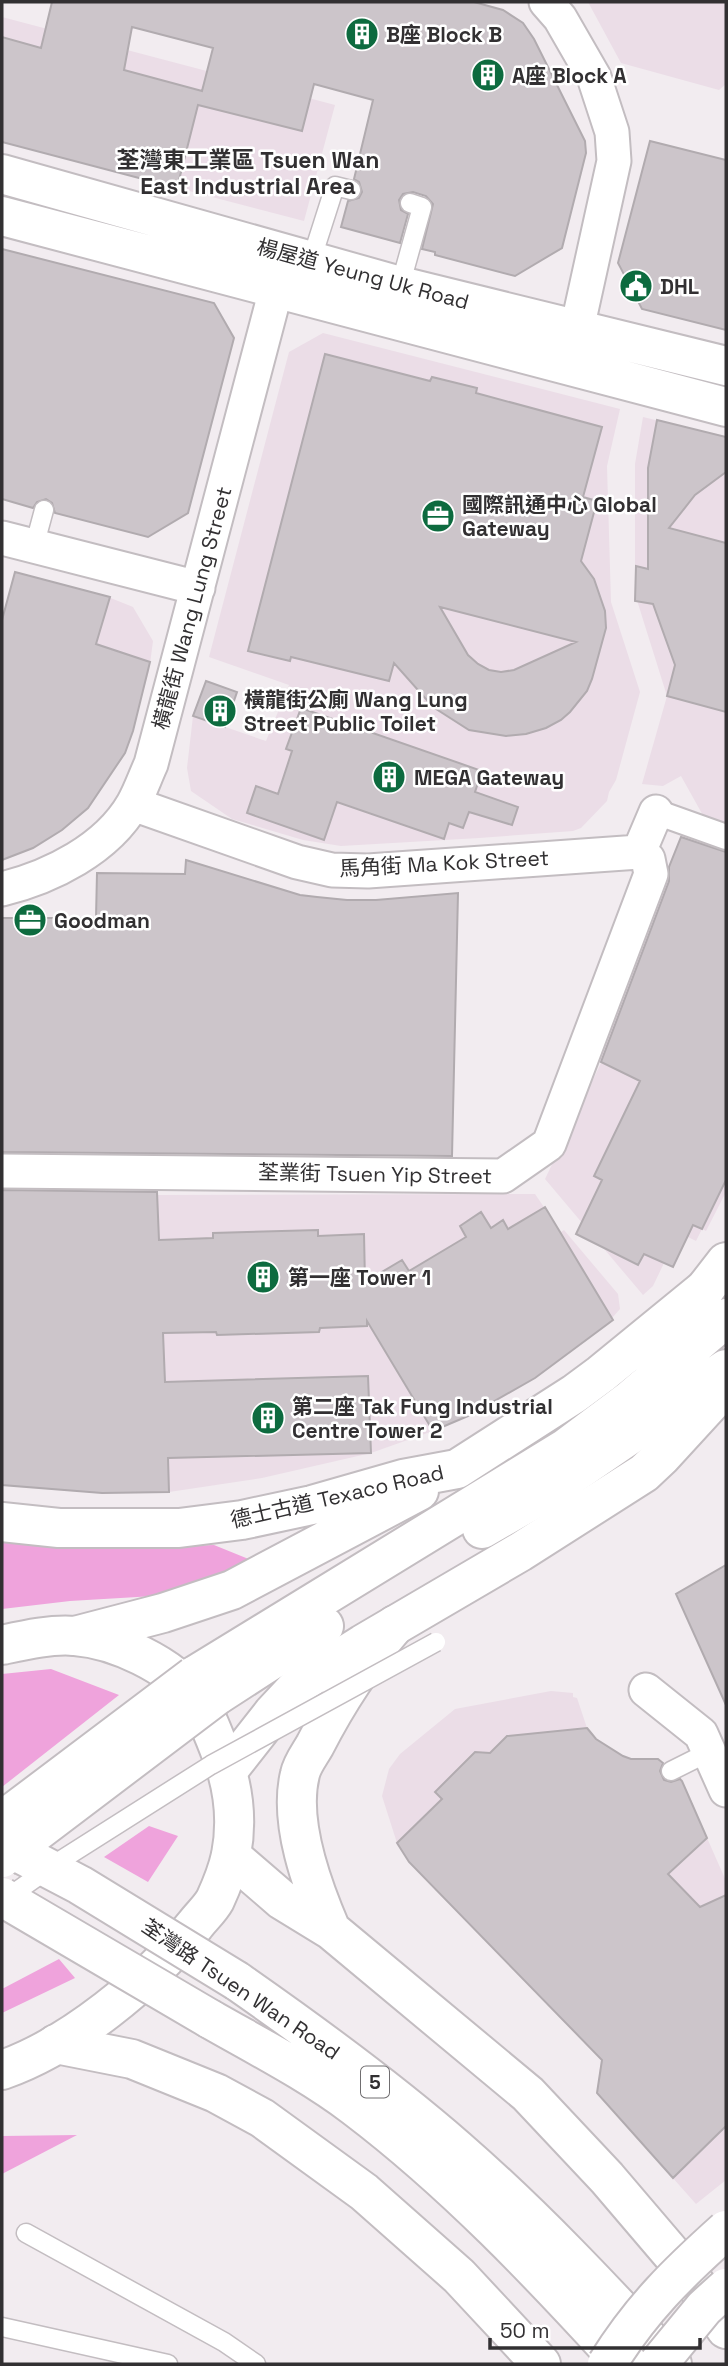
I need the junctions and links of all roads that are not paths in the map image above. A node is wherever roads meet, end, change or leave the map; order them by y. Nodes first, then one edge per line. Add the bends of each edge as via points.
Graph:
1 (547, 2) edge
2 (2, 174) edge
3 (351, 190) dead end
4 (410, 204) dead end
5 (2, 216) edge
6 (291, 268) junction
7 (400, 286) junction
8 (577, 329) junction
9 (726, 366) edge
10 (726, 407) edge
11 (44, 510) dead end
12 (2, 538) edge
13 (34, 547) junction
14 (198, 588) junction
15 (133, 804) junction
16 (656, 812) joint
17 (726, 837) edge
18 (639, 852) junction
19 (2, 889) edge
20 (2, 1171) edge
21 (719, 1290) edge
22 (726, 1369) edge
23 (726, 1386) edge
24 (636, 1414) junction
25 (457, 1469) junction
26 (2, 1522) edge
27 (395, 1625) junction
28 (75, 1636) junction
29 (436, 1642) dead end
30 (2, 1645) edge
31 (205, 1686) junction
32 (646, 1690) dead end
33 (709, 1752) junction
34 (228, 1770) junction
35 (671, 1771) dead end
36 (726, 1790) edge
37 (2, 1822) edge
38 (2, 1844) edge
39 (231, 1856) junction
40 (2, 1858) edge
41 (2, 1899) edge
42 (331, 1930) junction
43 (56, 2045) junction
44 (2, 2070) edge
45 (726, 2230) edge
46 (26, 2233) dead end
47 (726, 2288) edge
48 (2, 2327) edge
49 (726, 2329) edge
50 (168, 2364) edge
51 (256, 2364) edge
52 (541, 2364) edge
53 (607, 2364) edge
54 (623, 2364) edge
55 (658, 2364) edge
56 (672, 2364) edge

1 - 8 street via 594,77 612,132 614,161
2 - 6 main road, 楊屋道 Yeung Uk Road
3 - 6 lane via 335,186
4 - 7 lane via 422,207
5 - 6 main road, 楊屋道 Yeung Uk Road
6 - 7 main road, 楊屋道 Yeung Uk Road
6 - 10 main road, 楊屋道 Yeung Uk Road
6 - 14 street, 橫龍街 Wang Lung Street
7 - 8 main road, 楊屋道 Yeung Uk Road
8 - 9 main road, 楊屋道 Yeung Uk Road
11 - 13 lane
12 - 13 street
13 - 14 street
14 - 15 street, 橫龍街 Wang Lung Street via 151,764
15 - 18 street, 馬角街 Ma Kok Street via 332,870
15 - 19 street, 橫龍街 Wang Lung Street via 98,844 49,872
16 - 17 street
16 - 18 street
18 - 20 street, 荃業街 Tsuen Yip Street via 648,859 651,874 549,1144 503,1175
21 - 24 main road
21 - 25 main road, 德士古道 Texaco Road via 574,1394
22 - 24 main road
23 - 27 main road via 644,1473
24 - 31 main road via 566,1448 373,1566
24 - 31 main road via 548,1491
25 - 26 main road, 德士古道 Texaco Road via 242,1520 179,1528 59,1528
25 - 28 main road via 232,1590
27 - 34 main road via 301,1683
27 - 42 main road via 330,1715 300,1773 297,1816 303,1853
28 - 30 main road
28 - 34 main road via 138,1653 175,1679 194,1696 210,1723
29 - 41 lane, bridge via 211,1765
31 - 37 main road, bridge
31 - 40 main road, bridge
32 - 33 street via 701,1734
33 - 35 lane
33 - 36 street
34 - 39 main road via 233,1790
38 - 56 main road, 荃灣路 Tsuen Wan Road / 5, bridge via 80,1885 237,1981 368,2077 505,2193
39 - 42 main road via 282,1900
39 - 43 main road via 214,1900 175,1949 118,2001
41 - 54 main road, 荃灣路 Tsuen Wan Road / 5, bridge via 304,2072 355,2107 440,2178 546,2280
42 - 49 main road via 528,2094 688,2273
43 - 44 main road
43 - 52 main road via 131,2059 216,2093 262,2118 373,2200 459,2276
45 - 53 main road, bridge via 649,2304
46 - 51 lane
47 - 55 main road, bridge
48 - 50 lane

